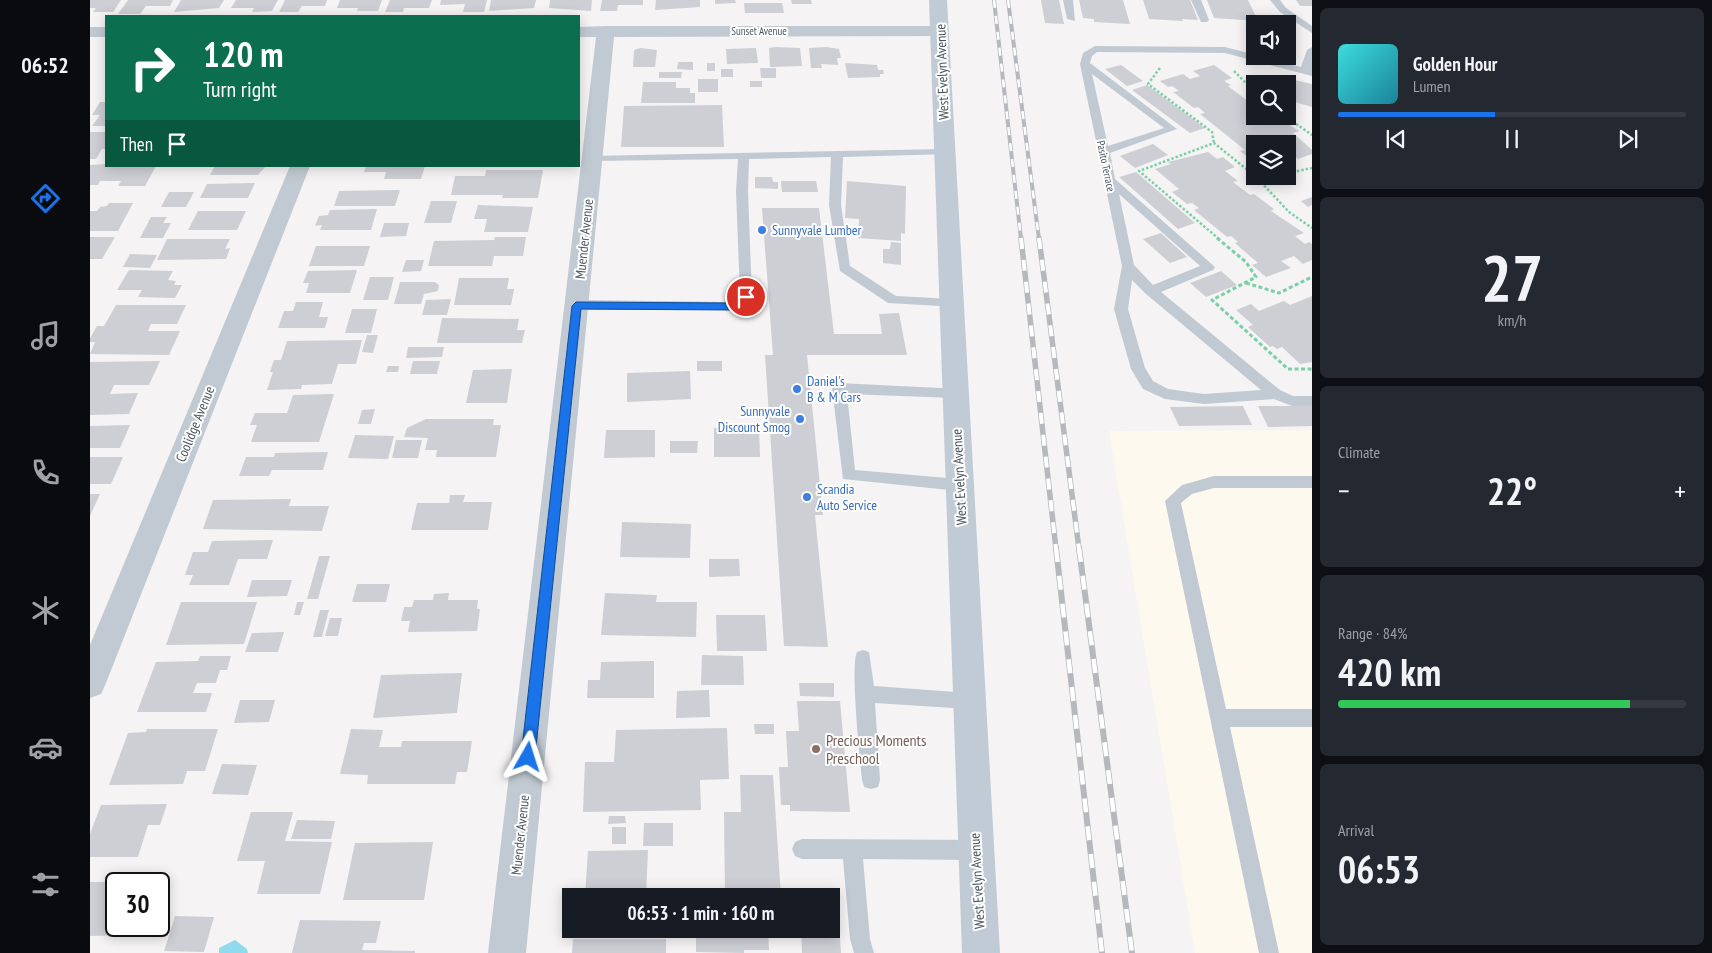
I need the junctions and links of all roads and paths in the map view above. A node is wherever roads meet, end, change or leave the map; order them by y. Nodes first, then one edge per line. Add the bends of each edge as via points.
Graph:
1 (938, 0) edge
2 (1068, 0) edge
3 (1196, 0) edge
4 (1275, 0) edge
5 (1072, 19) dead end
6 (1204, 20) dead end
7 (1312, 30) edge
8 (940, 31) junction
9 (580, 32) edge
10 (606, 32) junction
11 (1312, 50) edge
12 (1085, 64) junction
13 (1160, 64) dead end
14 (1233, 70) dead end
15 (1308, 72) edge
16 (1246, 83) edge
17 (1296, 124) edge
18 (1312, 136) edge
19 (1214, 144) junction
20 (945, 152) junction
21 (1102, 152) junction
22 (838, 155) junction
23 (744, 156) junction
24 (593, 158) junction
25 (300, 167) edge
26 (1312, 168) edge
27 (1246, 169) edge
28 (1296, 171) edge
29 (1108, 180) junction
30 (1263, 185) edge
31 (1312, 228) edge
32 (1128, 266) junction
33 (1312, 278) edge
34 (1245, 283) junction
35 (1151, 290) junction
36 (952, 304) junction
37 (576, 306) junction
38 (1312, 369) edge
39 (955, 393) junction
40 (1275, 394) junction
41 (1312, 401) edge
42 (1312, 482) edge
43 (959, 484) junction
44 (863, 658) dead end
45 (90, 682) edge
46 (865, 694) junction
47 (969, 702) junction
48 (1220, 718) junction
49 (1312, 718) edge
50 (871, 780) dead end
51 (802, 849) dead end
52 (852, 849) junction
53 (976, 850) junction
54 (507, 953) edge
55 (864, 953) edge
56 (981, 953) edge
57 (1269, 953) edge

1 - 8 main road, West Evelyn Avenue
2 - 5 lane
3 - 6 lane
4 - 7 lane via 1283,10
8 - 10 street, Sunset Avenue
8 - 20 main road, West Evelyn Avenue
9 - 10 street, Sunset Avenue
10 - 24 street, Muender Avenue
11 - 15 lane
12 - 15 lane via 1087,55 1095,49 1225,50
12 - 21 lane, Pasito Terrace
12 - 21 lane via 1172,129
13 - 19 path via 1160,71 1148,84 1212,132
14 - 16 path
17 - 18 path
19 - 27 path
19 - 34 path via 1140,171 1246,262 1256,277
20 - 22 lane
20 - 36 main road, West Evelyn Avenue
21 - 29 lane, Pasito Terrace
22 - 23 lane
22 - 36 lane via 835,205 844,268 893,300
23 - 24 lane
23 - 37 lane via 746,297 734,307
24 - 37 street, Muender Avenue
25 - 45 street, Coolidge Avenue
26 - 28 path
29 - 32 lane, Pasito Terrace
29 - 35 lane via 1210,267
30 - 31 path via 1289,212
32 - 35 lane
32 - 40 lane via 1121,309 1138,369 1148,385 1164,394 1204,399
33 - 34 path via 1279,294
34 - 38 path via 1212,300 1288,369
35 - 40 lane
36 - 39 main road, West Evelyn Avenue
37 - 54 street, Muender Avenue
39 - 43 main road, West Evelyn Avenue
39 - 43 lane via 839,388 848,475
40 - 41 lane via 1292,401
42 - 48 lane via 1214,482 1187,489 1173,501
43 - 47 main road, West Evelyn Avenue
44 - 46 lane
46 - 47 lane
46 - 50 lane
47 - 53 main road, West Evelyn Avenue
48 - 49 lane
48 - 57 lane
51 - 52 lane
52 - 53 lane
52 - 55 lane
53 - 56 main road, West Evelyn Avenue

